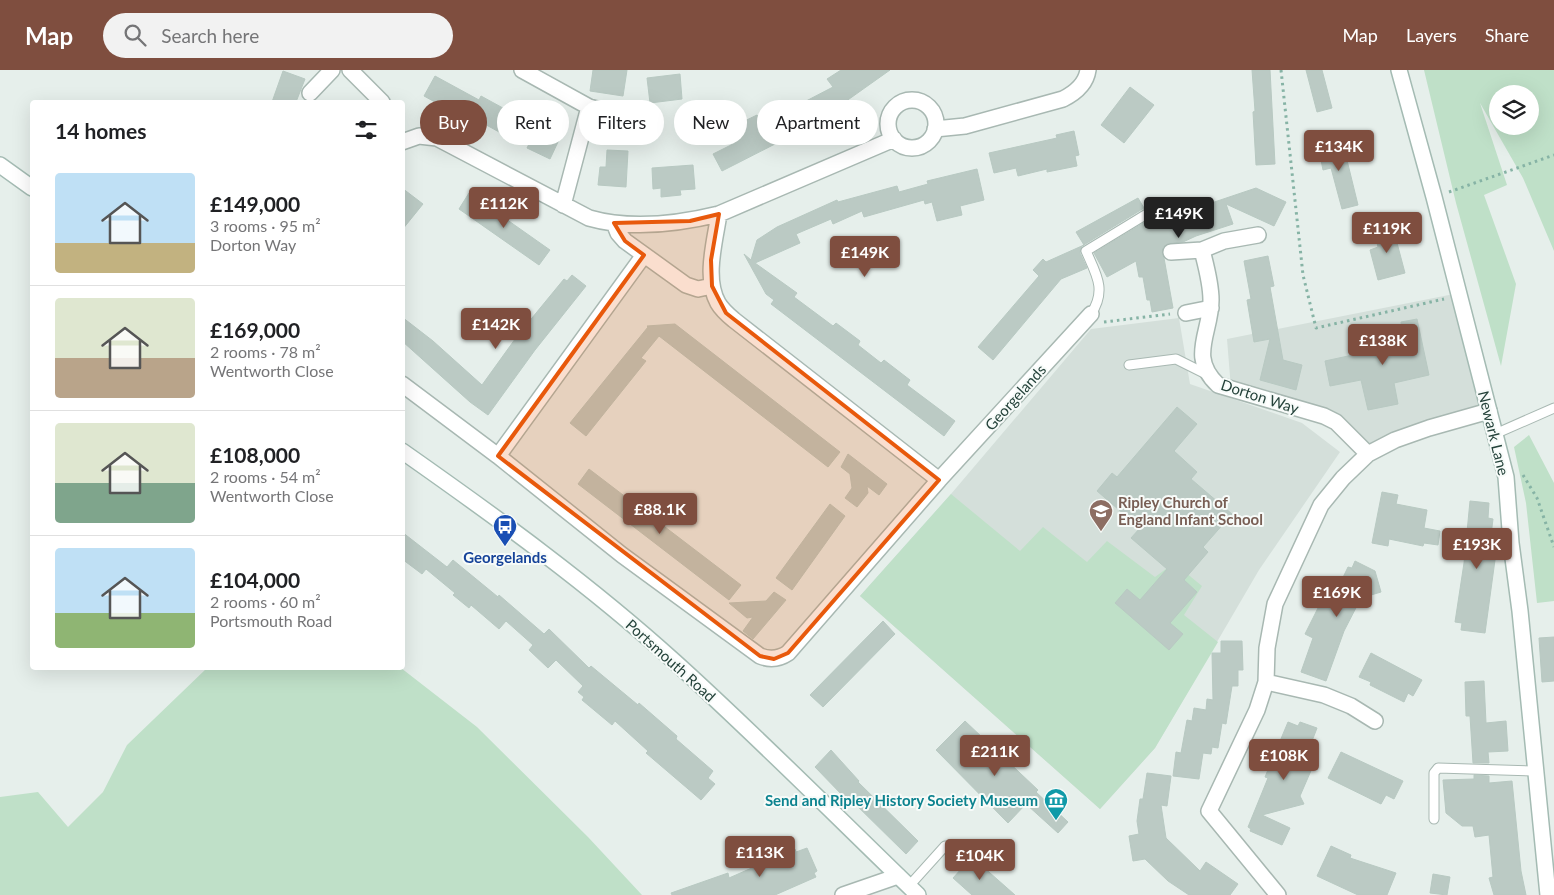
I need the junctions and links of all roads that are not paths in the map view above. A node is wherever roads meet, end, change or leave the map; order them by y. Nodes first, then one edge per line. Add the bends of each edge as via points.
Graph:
1 (332, 70) edge
2 (350, 70) edge
3 (522, 70) edge
4 (1088, 70) edge
5 (1399, 70) edge
6 (310, 94) dead end
7 (380, 100) edge
8 (579, 101) edge
9 (935, 129) junction
10 (894, 138) junction
11 (405, 139) edge
12 (579, 145) edge
13 (0, 165) edge
14 (30, 187) edge
15 (563, 205) junction
16 (1150, 212) dead end
17 (719, 214) junction
18 (614, 224) junction
19 (1258, 235) dead end
20 (1202, 250) junction
21 (1171, 252) dead end
22 (644, 255) junction
23 (712, 286) junction
24 (1210, 308) junction
25 (1186, 312) road end
26 (1086, 319) joint
27 (1129, 365) dead end
28 (1208, 375) junction
29 (405, 386) edge
30 (1554, 408) edge
31 (1489, 411) junction
32 (1495, 434) junction
33 (405, 453) edge
34 (1368, 454) junction
35 (498, 456) junction
36 (939, 480) junction
37 (1266, 682) junction
38 (1375, 721) dead end
39 (1535, 771) junction
40 (1434, 819) dead end
41 (945, 846) dead end
42 (908, 886) edge
43 (843, 895) edge
44 (1278, 895) edge
45 (1548, 895) edge

1 - 6 street
2 - 7 street
3 - 8 street
4 - 9 street via 1082,84 1073,94 1063,98 964,126
5 - 31 street, Newark Lane
9 - 10 street via 929,141 912,148 903,146
9 - 10 street via 931,108 916,100 907,100 892,110 889,117 888,126
10 - 17 street
11 - 15 street via 437,138
12 - 15 street
13 - 14 street
15 - 18 street via 589,218
16 - 26 lane via 1086,251 1100,287 1100,296
17 - 18 street via 690,221
17 - 23 street via 712,260
18 - 22 street via 625,242
19 - 20 street via 1224,241
20 - 21 street
20 - 24 street, Dorton Way via 1208,273
22 - 23 street via 692,288
22 - 35 street
23 - 36 street via 718,304 734,320
24 - 25 street
24 - 28 street, Dorton Way via 1202,352
26 - 36 street, Georgelands
27 - 28 lane via 1176,359
28 - 34 street, Dorton Way via 1218,385 1324,416 1336,422
29 - 35 street, Georgelands
30 - 32 lane
31 - 32 street, Newark Lane
31 - 34 street via 1395,440
32 - 39 street, Newark Lane via 1506,477
33 - 42 street, Portsmouth Road via 552,561 675,662
34 - 37 street via 1321,505 1275,604 1267,648
35 - 36 street, Georgelands via 622,555 760,656 774,658 788,653
37 - 38 street via 1324,695
37 - 44 street via 1257,710 1208,811
39 - 40 lane via 1438,768 1434,773
39 - 45 street, Newark Lane
41 - 42 lane
42 - 43 street

